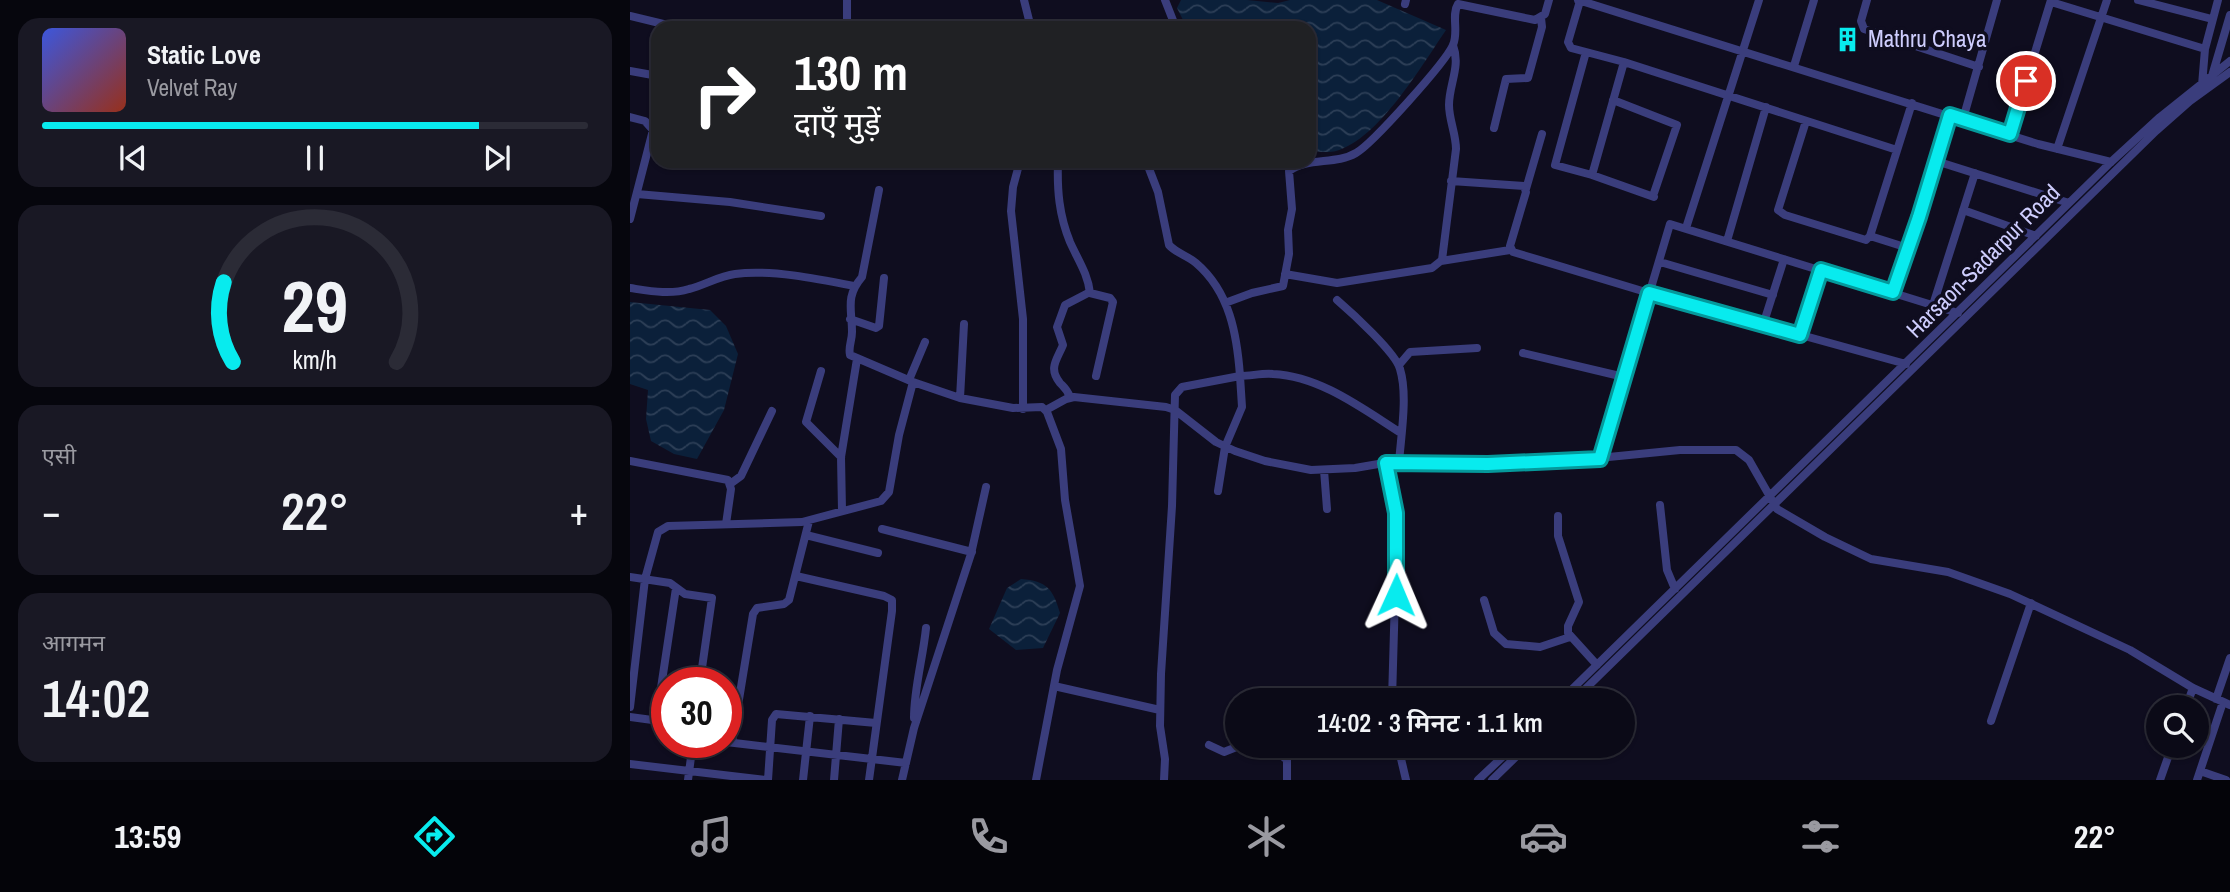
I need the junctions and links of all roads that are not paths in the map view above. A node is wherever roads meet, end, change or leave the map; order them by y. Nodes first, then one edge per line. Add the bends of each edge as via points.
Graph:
1 (847, 0) edge
2 (1024, 0) edge
3 (1165, 0) edge
4 (1549, 0) edge
5 (1579, 0) edge
6 (1758, 0) edge
7 (1814, 0) edge
8 (1867, 0) edge
9 (1997, 0) edge
10 (2106, 0) edge
11 (2138, 0) edge
12 (2218, 0) edge
13 (2051, 1) edge
14 (1454, 3) edge
15 (1602, 3) edge
16 (2230, 15) edge
17 (630, 16) edge
18 (2102, 17) junction
19 (1541, 18) junction
20 (2212, 19) junction
21 (651, 21) edge
22 (847, 21) edge
23 (1029, 21) edge
24 (1172, 21) edge
25 (1453, 45) junction
26 (2205, 49) junction
27 (1744, 51) junction
28 (1586, 52) junction
29 (2230, 61) edge
30 (1624, 62) junction
31 (1794, 66) junction
32 (1979, 67) junction
33 (630, 71) edge
34 (2230, 72) edge
35 (651, 75) edge
36 (2213, 75) junction
37 (2204, 87) junction
38 (1729, 96) junction
39 (1613, 100) junction
40 (1912, 103) junction
41 (1766, 107) junction
42 (1950, 115) junction
43 (630, 117) edge
44 (1962, 119) junction
45 (1806, 121) junction
46 (651, 128) edge
47 (1494, 128) dead end
48 (1542, 134) dead end
49 (2010, 134) junction
50 (651, 138) edge
51 (2057, 149) junction
52 (1897, 150) junction
53 (1936, 161) junction
54 (2111, 162) junction
55 (1316, 163) edge
56 (1018, 168) edge
57 (1058, 168) edge
58 (1148, 168) edge
59 (1296, 168) edge
60 (1975, 173) junction
61 (1592, 175) junction
62 (1451, 181) junction
63 (1526, 188) junction
64 (879, 190) dead end
65 (637, 194) junction
66 (2069, 203) junction
67 (1963, 210) junction
68 (821, 216) dead end
69 (630, 219) edge
70 (1686, 228) junction
71 (1870, 236) junction
72 (2036, 236) junction
73 (1727, 241) junction
74 (1908, 248) junction
75 (1510, 250) junction
76 (1784, 259) junction
77 (1441, 261) junction
78 (1660, 262) junction
79 (1821, 270) junction
80 (1285, 274) junction
81 (884, 278) dead end
82 (854, 286) junction
83 (630, 288) edge
84 (1090, 292) junction
85 (1893, 292) junction
86 (1649, 293) junction
87 (1773, 295) junction
88 (1337, 300) dead end
89 (1225, 303) junction
90 (1933, 305) junction
91 (1958, 313) junction
92 (850, 319) junction
93 (964, 324) dead end
94 (1763, 325) junction
95 (1800, 335) junction
96 (925, 342) dead end
97 (1477, 348) dead end
98 (1523, 353) dead end
99 (857, 359) junction
100 (1906, 364) junction
101 (1399, 365) junction
102 (821, 371) dead end
103 (1096, 376) dead end
104 (1240, 376) junction
105 (1623, 377) junction
106 (911, 381) junction
107 (1070, 397) junction
108 (960, 398) junction
109 (1023, 409) junction
110 (1046, 410) junction
111 (1175, 410) junction
112 (772, 411) dead end
113 (1401, 433) junction
114 (1225, 447) junction
115 (841, 457) junction
116 (1600, 459) junction
117 (630, 461) edge
118 (1386, 463) junction
119 (1399, 463) junction
120 (1324, 470) junction
121 (730, 484) junction
122 (986, 486) dead end
123 (1217, 491) dead end
124 (1771, 500) junction
125 (1660, 505) dead end
126 (1327, 509) dead end
127 (842, 510) junction
128 (1558, 516) dead end
129 (809, 521) junction
130 (726, 524) junction
131 (882, 529) dead end
132 (806, 535) junction
133 (972, 552) junction
134 (878, 553) dead end
135 (796, 576) junction
136 (630, 577) edge
137 (645, 579) junction
138 (676, 588) junction
139 (1675, 589) junction
140 (1484, 600) dead end
141 (2031, 603) junction
142 (1576, 610) junction
143 (926, 628) dead end
144 (1570, 637) junction
145 (1577, 645) junction
146 (2230, 658) edge
147 (1597, 665) junction
148 (664, 667) edge
149 (702, 667) edge
150 (742, 673) edge
151 (1054, 686) junction
152 (1392, 688) edge
153 (1573, 688) edge
154 (1586, 688) edge
155 (2193, 688) junction
156 (2190, 695) edge
157 (2223, 702) edge
158 (630, 707) edge
159 (1160, 710) junction
160 (810, 716) junction
161 (630, 717) edge
162 (839, 719) junction
163 (651, 720) edge
164 (1991, 721) dead end
165 (876, 723) junction
166 (914, 728) junction
167 (742, 744) edge
168 (1209, 745) dead end
169 (769, 747) junction
170 (805, 751) junction
171 (1225, 752) edge
172 (837, 754) junction
173 (872, 757) junction
174 (691, 758) edge
175 (1285, 758) edge
176 (1401, 758) edge
177 (1501, 758) edge
178 (1515, 758) edge
179 (2168, 758) edge
180 (905, 763) junction
181 (630, 764) edge
182 (690, 770) junction
183 (2199, 776) edge
184 (688, 780) edge
185 (766, 780) edge
186 (803, 780) edge
187 (834, 780) edge
188 (869, 780) edge
189 (902, 780) edge
190 (1036, 780) edge
191 (1164, 780) edge
192 (1287, 780) edge
193 (1406, 780) edge
194 (1478, 780) edge
195 (1492, 780) edge
196 (2160, 780) edge
197 (2226, 780) edge

1 - 22 street
2 - 23 street
3 - 24 street
4 - 19 street
5 - 15 street
5 - 28 street via 1568,45
6 - 27 street
7 - 31 street
8 - 32 street via 1861,21 1864,29
9 - 32 street
10 - 18 street
11 - 20 street
12 - 20 street
13 - 18 street
13 - 49 street
14 - 19 street
14 - 25 street via 1457,29
15 - 27 street
16 - 36 street
17 - 21 street
18 - 26 street
18 - 51 street
19 - 47 street via 1528,78 1506,79
20 - 26 street
25 - 55 street via 1359,152
25 - 62 street via 1457,62 1449,109 1456,149
26 - 37 street
27 - 31 street
27 - 38 street
28 - 30 street
28 - 61 street via 1555,165
29 - 36 street, Harsaon-Sadarpur Road
30 - 38 street
30 - 39 street
31 - 40 street
32 - 44 street
33 - 35 street
34 - 37 street, Harsaon-Sadarpur Road
36 - 37 street, Harsaon-Sadarpur Road
37 - 54 street, Harsaon-Sadarpur Road
37 - 124 street, Harsaon-Sadarpur Road
38 - 41 street
38 - 70 street
39 - 61 street
39 - 61 street via 1677,125 1654,195
40 - 42 street
40 - 52 street
41 - 45 street
41 - 73 street
42 - 44 street
42 - 53 street
43 - 46 street
44 - 49 street
45 - 52 street
45 - 71 street via 1778,210 1864,239
48 - 63 street
49 - 51 street
50 - 65 street
51 - 54 street
52 - 71 street
53 - 60 street
53 - 74 street
54 - 66 street, Harsaon-Sadarpur Road
56 - 109 street via 1011,212 1023,321
57 - 84 street via 1058,202
58 - 89 street via 1169,245 1201,268
59 - 80 street via 1290,170 1292,209
60 - 66 street
60 - 67 street
62 - 63 street
62 - 77 street
63 - 75 street
64 - 82 street via 862,277
65 - 68 street
65 - 69 street
66 - 72 street, Harsaon-Sadarpur Road
67 - 72 street
67 - 90 street
70 - 73 street
70 - 78 street via 1669,225
71 - 74 street
72 - 91 street, Harsaon-Sadarpur Road
73 - 76 street
74 - 85 street
75 - 77 street
75 - 86 street
76 - 79 street
76 - 87 street
77 - 80 street via 1432,268 1343,282
78 - 86 street
78 - 87 street
79 - 85 street
79 - 95 street
80 - 89 street via 1281,288
81 - 92 street via 879,327
82 - 83 street via 811,277 742,273 675,292
82 - 92 street
84 - 103 street via 1113,302
84 - 107 street via 1065,305 1057,327 1063,345 1053,372
85 - 90 street
86 - 94 street
86 - 105 street
87 - 94 street
88 - 101 street
89 - 104 street via 1237,335
90 - 91 street
91 - 100 street, Harsaon-Sadarpur Road
92 - 99 street via 849,353
93 - 108 street
94 - 95 street
95 - 100 street
96 - 106 street
97 - 101 street via 1410,352
98 - 105 street
99 - 106 street
99 - 115 street
100 - 124 street, Harsaon-Sadarpur Road
101 - 113 street
102 - 115 street via 806,422
104 - 111 street via 1180,388
104 - 113 street via 1273,374 1320,386
104 - 114 street via 1242,407
105 - 116 street
106 - 108 street
106 - 127 street via 887,496
107 - 110 street
107 - 111 street
108 - 109 street
109 - 110 street
110 - 151 street via 1061,449 1080,586
111 - 114 street
111 - 159 street
112 - 121 street via 741,476
113 - 119 street
114 - 120 street via 1265,461
114 - 123 street
115 - 127 street
116 - 119 street
116 - 124 street via 1680,450 1736,450 1749,460
117 - 121 street via 723,478
118 - 119 street
118 - 120 street
118 - 152 street via 1397,525
120 - 126 street
121 - 130 street
122 - 133 street
124 - 139 street
124 - 141 street via 1791,519 1871,559 1958,575
124 - 154 street
125 - 139 street via 1667,570
127 - 129 street
128 - 142 street via 1558,537 1578,596
129 - 130 street
129 - 132 street
130 - 137 street via 661,528
131 - 133 street
132 - 134 street
132 - 135 street
133 - 166 street
135 - 150 street via 786,603 757,608 753,614
135 - 165 street via 892,600
136 - 137 street
137 - 138 street
137 - 158 street
138 - 148 street
138 - 149 street via 713,600
139 - 147 street
140 - 144 street via 1493,630 1506,644 1541,646
141 - 155 street via 2130,650
141 - 164 street
142 - 144 street via 1568,626
142 - 145 street
143 - 166 street
144 - 145 street
145 - 147 street
146 - 157 street
147 - 153 street
151 - 159 street
151 - 190 street
155 - 156 street
155 - 157 street
157 - 183 street
159 - 191 street
160 - 162 street
160 - 169 street via 773,717
160 - 170 street
161 - 163 street
162 - 165 street
162 - 172 street
165 - 173 street
166 - 180 street
167 - 169 street
168 - 171 street
169 - 170 street
169 - 185 street
170 - 172 street
170 - 186 street
172 - 173 street
172 - 187 street
173 - 180 street
173 - 188 street
174 - 182 street
175 - 192 street
176 - 193 street
177 - 194 street
178 - 195 street
179 - 196 street
180 - 189 street
181 - 182 street
182 - 184 street
182 - 185 street
183 - 197 street

